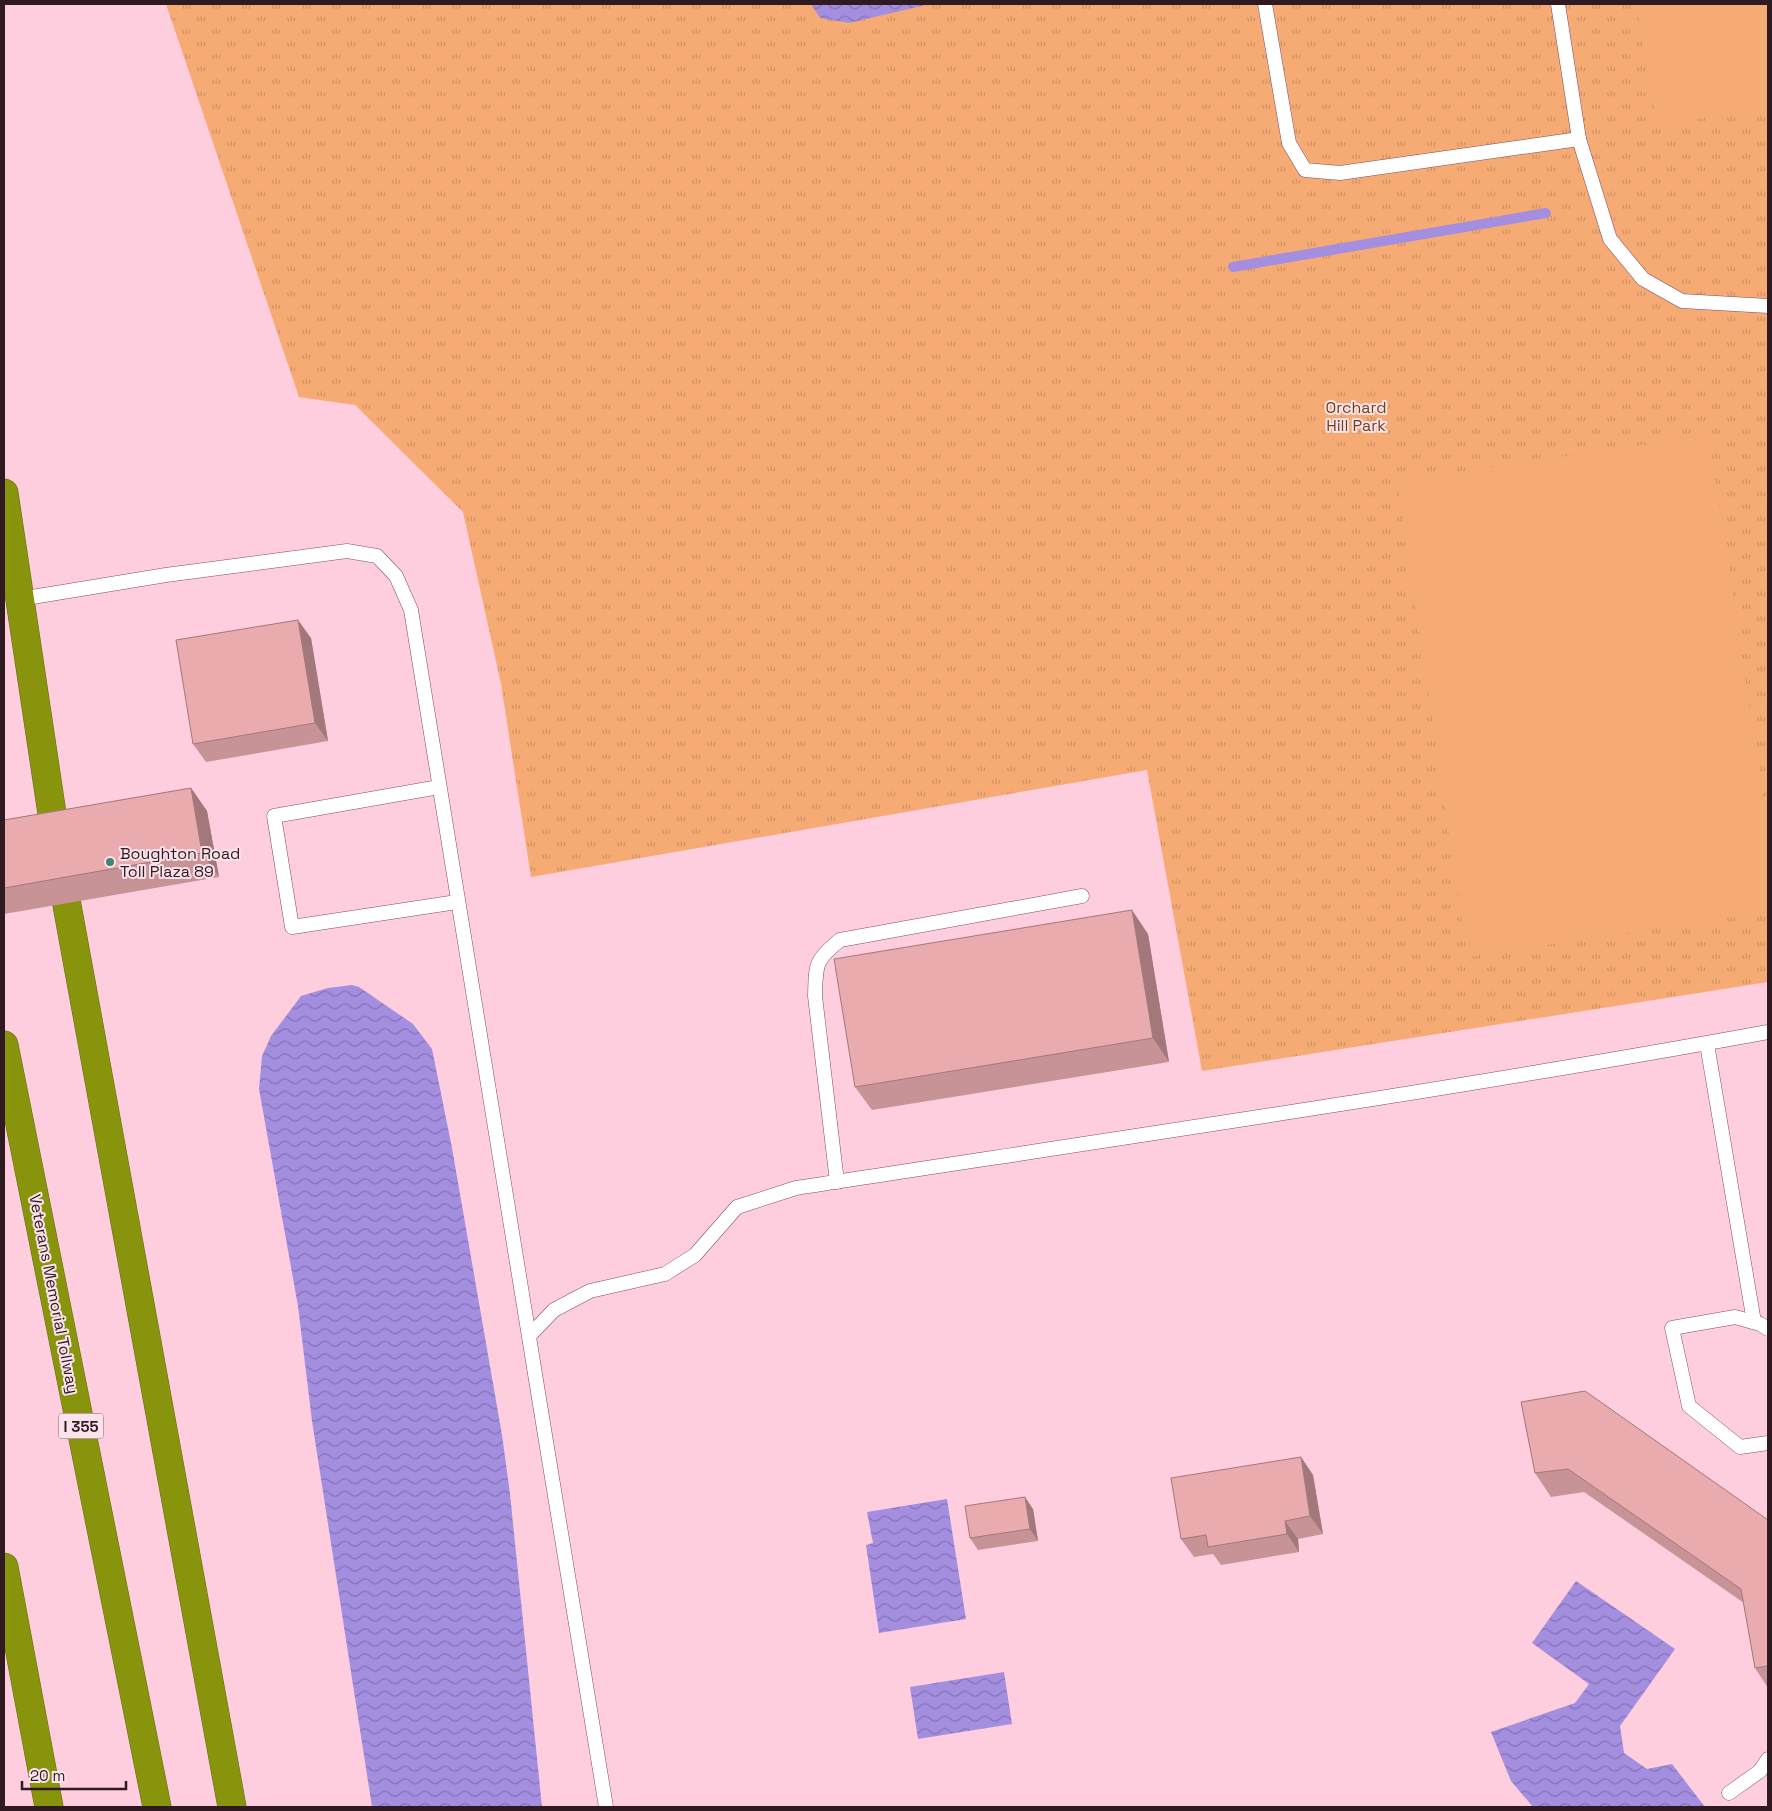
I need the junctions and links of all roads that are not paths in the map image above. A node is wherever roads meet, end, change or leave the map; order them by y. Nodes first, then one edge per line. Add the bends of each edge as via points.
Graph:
1 (1265, 4) edge
2 (1558, 4) edge
3 (1579, 139) junction
4 (1768, 306) edge
5 (4, 493) edge
6 (20, 599) junction
7 (439, 787) junction
8 (1082, 896) dead end
9 (457, 902) junction
10 (1768, 1032) edge
11 (1707, 1044) junction
12 (4, 1045) edge
13 (837, 1182) junction
14 (1754, 1322) junction
15 (1768, 1329) edge
16 (530, 1335) junction
17 (1768, 1443) edge
18 (4, 1567) edge
19 (1768, 1759) edge
20 (1729, 1793) dead end
21 (49, 1807) edge
22 (158, 1807) edge
23 (232, 1807) edge
24 (606, 1807) edge

1 - 3 lane via 1289,143 1305,170 1340,173
2 - 3 lane
3 - 4 lane via 1610,239 1643,279 1682,301
5 - 6 highway
6 - 7 lane via 347,551 377,556 396,576 411,610
6 - 23 highway via 60,867
7 - 9 lane
7 - 9 lane via 274,816 292,927
8 - 13 lane via 840,940 825,952 816,968 815,996
9 - 16 lane
10 - 11 lane
11 - 13 lane
11 - 14 lane
12 - 22 highway, Veterans Memorial Tollway / I 355
13 - 16 lane via 796,1188 737,1207 695,1255 665,1274 590,1291 554,1310
14 - 15 lane
14 - 17 lane via 1735,1317 1672,1328 1689,1406 1740,1447
16 - 24 lane
18 - 21 highway
19 - 20 lane via 1760,1771

